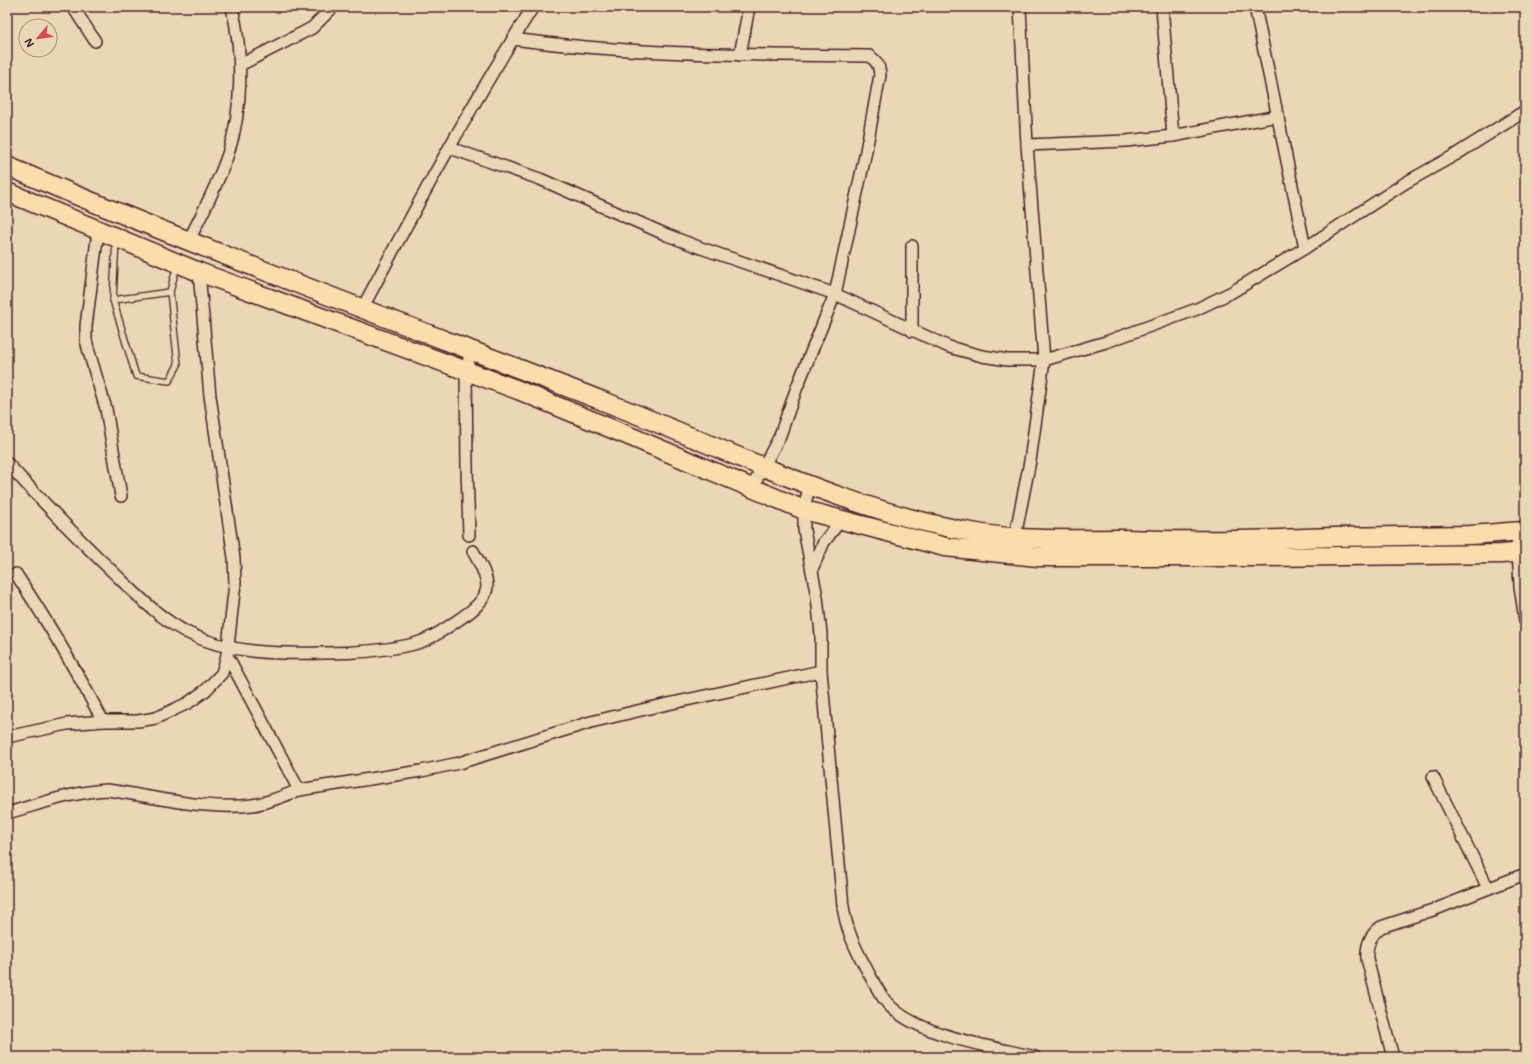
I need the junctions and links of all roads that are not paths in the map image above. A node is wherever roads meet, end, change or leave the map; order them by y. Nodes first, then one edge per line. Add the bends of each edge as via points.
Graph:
1 (73, 7) edge
2 (232, 7) edge
3 (333, 7) edge
4 (534, 7) edge
5 (749, 7) edge
6 (1020, 7) edge
7 (1162, 7) edge
8 (1255, 7) edge
9 (513, 39) junction
10 (95, 40) dead end
11 (740, 55) junction
12 (240, 65) junction
13 (1525, 111) edge
14 (1278, 116) junction
15 (1173, 136) junction
16 (1027, 145) junction
17 (450, 148) junction
18 (7, 166) edge
19 (7, 192) edge
20 (98, 231) junction
21 (116, 237) junction
22 (189, 240) junction
23 (912, 246) dead end
24 (1305, 248) junction
25 (177, 262) junction
26 (198, 272) junction
27 (170, 292) junction
28 (835, 294) junction
29 (113, 300) junction
30 (362, 309) junction
31 (912, 331) junction
32 (471, 350) junction
33 (1044, 360) junction
34 (466, 371) junction
35 (7, 463) edge
36 (762, 467) junction
37 (809, 486) junction
38 (751, 489) junction
39 (121, 496) dead end
40 (804, 510) junction
41 (841, 520) junction
42 (1521, 531) edge
43 (469, 535) dead end
44 (1013, 546) junction
45 (473, 551) dead end
46 (1522, 553) edge
47 (812, 569) junction
48 (16, 574) dead end
49 (1525, 620) edge
50 (228, 651) junction
51 (821, 671) junction
52 (103, 721) junction
53 (7, 737) edge
54 (1433, 777) dead end
55 (299, 790) junction
56 (7, 813) edge
57 (1525, 874) edge
58 (1488, 888) junction
59 (1035, 1057) edge
60 (1393, 1057) edge

1 - 10 street
2 - 12 street
3 - 12 street via 312,28
4 - 9 street
5 - 11 street
6 - 16 street
7 - 15 street
8 - 14 street
9 - 11 street via 648,52
9 - 17 street
11 - 28 street via 869,56 879,67 880,75 865,156
12 - 22 street via 236,119 228,154 214,190
13 - 24 street via 1405,183
14 - 15 street
14 - 24 street
15 - 16 street
16 - 33 street
17 - 28 street via 540,180 701,248
17 - 30 street
18 - 22 main road
19 - 20 main road
20 - 21 main road
20 - 39 street via 86,340 106,409
21 - 25 main road
21 - 29 lane
22 - 30 main road
23 - 31 street
24 - 33 street via 1232,292 1197,308 1106,342
25 - 26 main road
25 - 27 lane
26 - 34 main road
26 - 50 street via 210,396 236,583
27 - 29 lane
27 - 29 lane via 178,365 169,381 136,376
28 - 31 street
28 - 36 street via 779,438
30 - 32 main road
31 - 33 street via 950,347 982,356 1008,360
32 - 34 street
32 - 36 main road via 638,414
33 - 44 street via 1030,461
34 - 38 main road via 634,438
34 - 43 street
35 - 50 street via 72,533 157,613 187,632
36 - 37 main road
36 - 38 street
37 - 40 street
37 - 44 main road via 876,509 974,532
38 - 40 main road
40 - 41 main road
40 - 47 street via 804,530
41 - 44 main road via 945,548
41 - 47 street via 824,542
42 - 44 main road via 1475,535
42 - 46 street
44 - 46 main road via 1038,557
45 - 50 street via 485,576 486,593 466,615 429,638 410,645 359,652 290,654
46 - 49 street via 1520,586
47 - 51 street via 818,597
48 - 52 street via 47,620
50 - 52 street via 222,673 206,690 188,703 156,718
50 - 55 street
51 - 55 street via 591,722 459,763
51 - 59 street via 844,913 848,931 858,954 878,990 889,1005 903,1017 922,1027 962,1040
52 - 53 street via 68,724
54 - 58 street
55 - 56 street via 253,805 231,807 107,790 93,791
57 - 58 street
58 - 60 street via 1381,927 1372,935 1367,959

